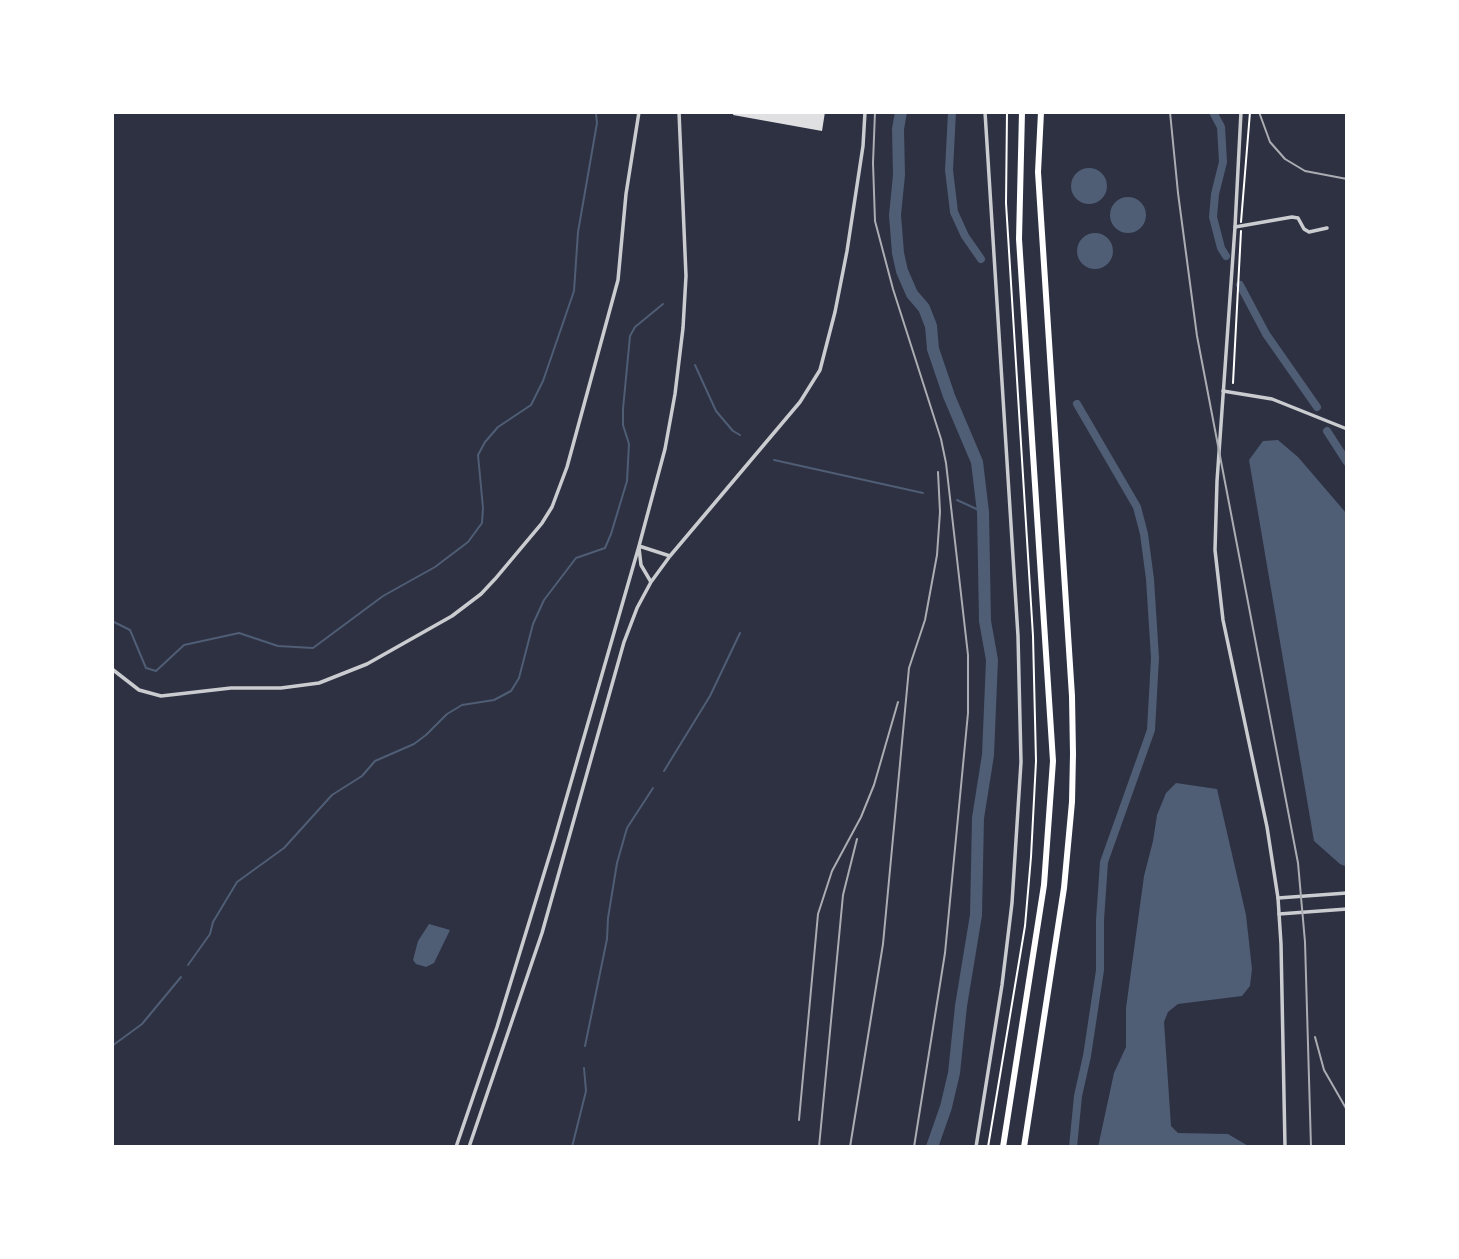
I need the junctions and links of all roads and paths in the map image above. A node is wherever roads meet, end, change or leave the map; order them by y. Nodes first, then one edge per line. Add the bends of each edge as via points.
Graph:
1 (639, 112) edge
2 (678, 112) edge
3 (866, 112) edge
4 (985, 112) edge
5 (1022, 112) edge
6 (1041, 112) edge
7 (1241, 112) edge
8 (1235, 227) junction
9 (1327, 228) dead end
10 (1235, 347) dead end
11 (1233, 383) dead end
12 (1223, 391) junction
13 (1347, 429) edge
14 (639, 546) junction
15 (670, 556) junction
16 (651, 583) junction
17 (112, 669) edge
18 (1347, 893) edge
19 (1278, 898) junction
20 (1347, 909) edge
21 (1279, 914) junction
22 (456, 1147) edge
23 (469, 1147) edge
24 (976, 1147) edge
25 (1003, 1147) edge
26 (1025, 1147) edge
27 (1285, 1147) edge

1 - 17 street via 618,280 567,467 542,523 481,594 452,616 367,664 319,684 161,696 139,690
2 - 14 street via 686,276 683,328 666,449
3 - 15 street via 844,263 820,370 800,402
4 - 24 street via 1018,636 1021,762 1012,904
5 - 25 highway via 1019,239 1053,761 1044,885
6 - 26 highway via 1038,172 1073,754 1064,888
7 - 8 street
8 - 9 street via 1292,217 1309,232
8 - 12 street
10 - 11 path
12 - 13 street via 1272,399
12 - 19 street via 1216,573
14 - 15 street
14 - 16 street via 640,565
14 - 22 street via 554,841
15 - 16 street
16 - 23 street via 624,642 542,933
18 - 19 street
19 - 21 street
20 - 21 street
21 - 27 street

